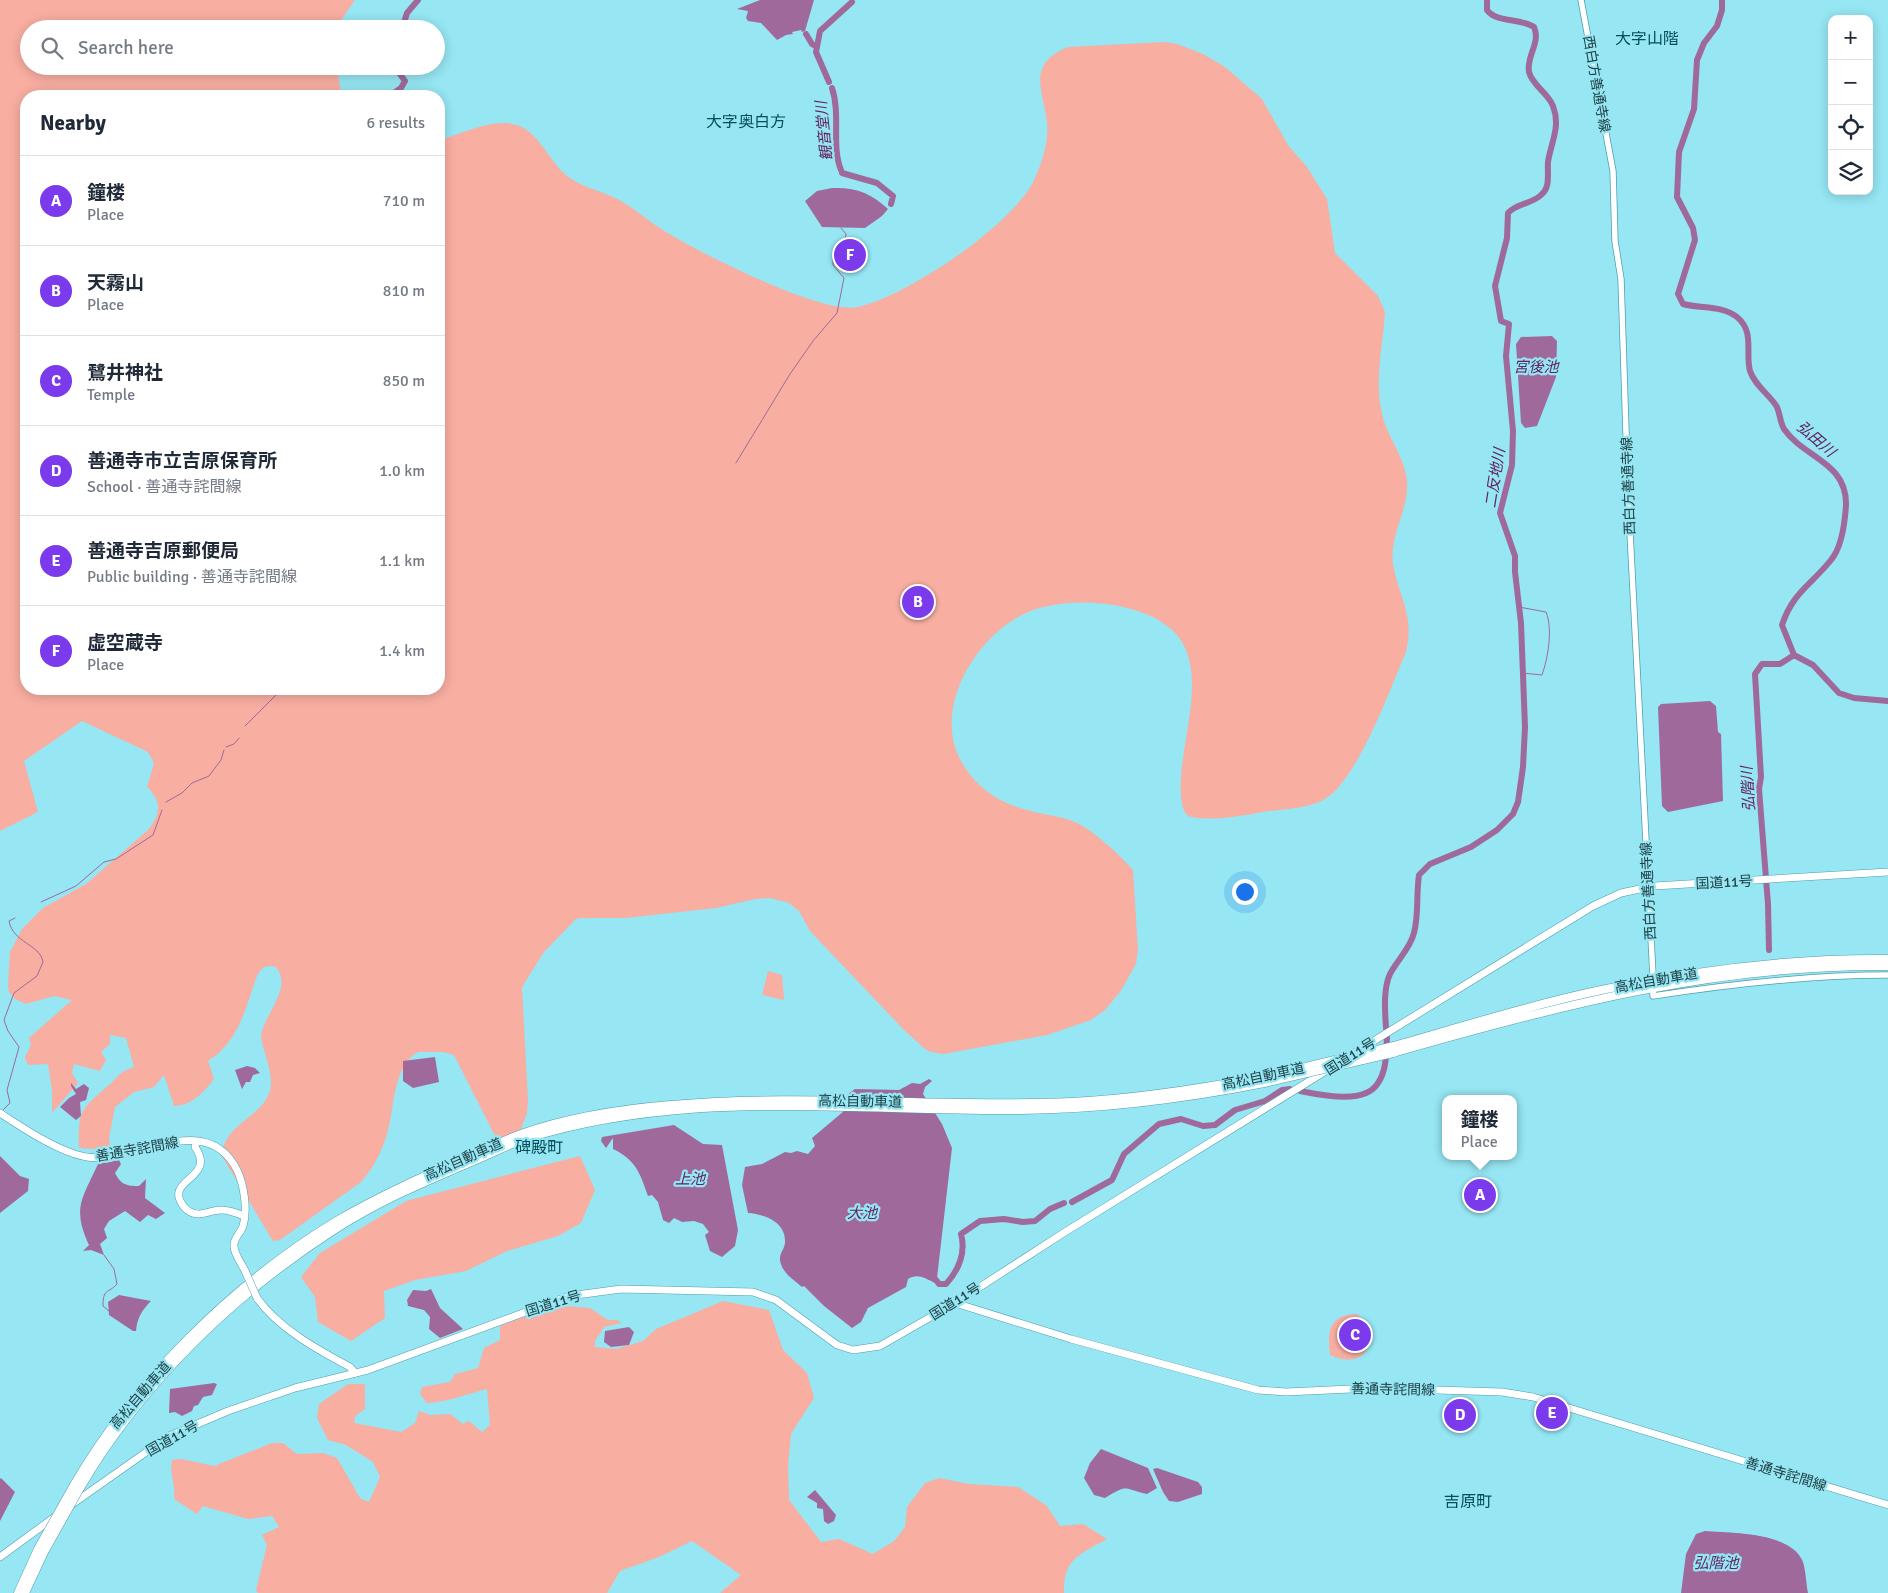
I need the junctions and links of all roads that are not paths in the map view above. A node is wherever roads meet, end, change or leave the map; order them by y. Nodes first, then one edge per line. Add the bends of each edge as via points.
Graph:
1 (1581, 0) edge
2 (1888, 872) edge
3 (1646, 886) junction
4 (1888, 959) edge
5 (1888, 966) edge
6 (1888, 975) edge
7 (1652, 976) dead end
8 (1653, 990) dead end
9 (1393, 1050) junction
10 (0, 1113) edge
11 (196, 1141) junction
12 (244, 1216) junction
13 (955, 1303) junction
14 (355, 1373) junction
15 (1888, 1505) edge
16 (41, 1551) junction
17 (0, 1557) edge
18 (18, 1593) edge
19 (25, 1593) edge

1 - 3 main road, 西白方善通寺線 via 1613,171 1615,241 1621,279
2 - 3 main road, 国道11号
3 - 7 main road, 西白方善通寺線
3 - 13 main road, 国道11号 via 1593,906
4 - 9 highway, 高松自動車道 via 1770,964 1681,975 1566,999
5 - 9 highway, 高松自動車道 via 1850,965 1769,971 1682,982 1605,996
6 - 8 main road via 1771,980 1653,996
9 - 16 highway, 高松自動車道, bridge via 1263,1080 1122,1098 940,1105 700,1102 635,1109 519,1134 432,1172 334,1223 290,1252 214,1316 157,1374 90,1458
10 - 11 main road, 善通寺詫間線 via 74,1154 87,1157 109,1157 171,1141
11 - 12 main road, 善通寺詫間線 via 216,1148 232,1163 243,1188
11 - 12 main road, 善通寺詫間線 via 202,1164 179,1190 178,1196 184,1206 194,1214 222,1210
12 - 14 main road, 善通寺詫間線, bridge via 234,1247 257,1298 283,1325
13 - 14 main road, 国道11号 via 880,1346 853,1350 830,1342 776,1300 753,1292 621,1289 557,1300
13 - 15 main road, 善通寺詫間線 via 1071,1339 1269,1392 1372,1388 1502,1392 1533,1397
14 - 17 main road, 国道11号 via 273,1394 168,1436
16 - 18 highway, 高松自動車道
16 - 19 highway, 高松自動車道

